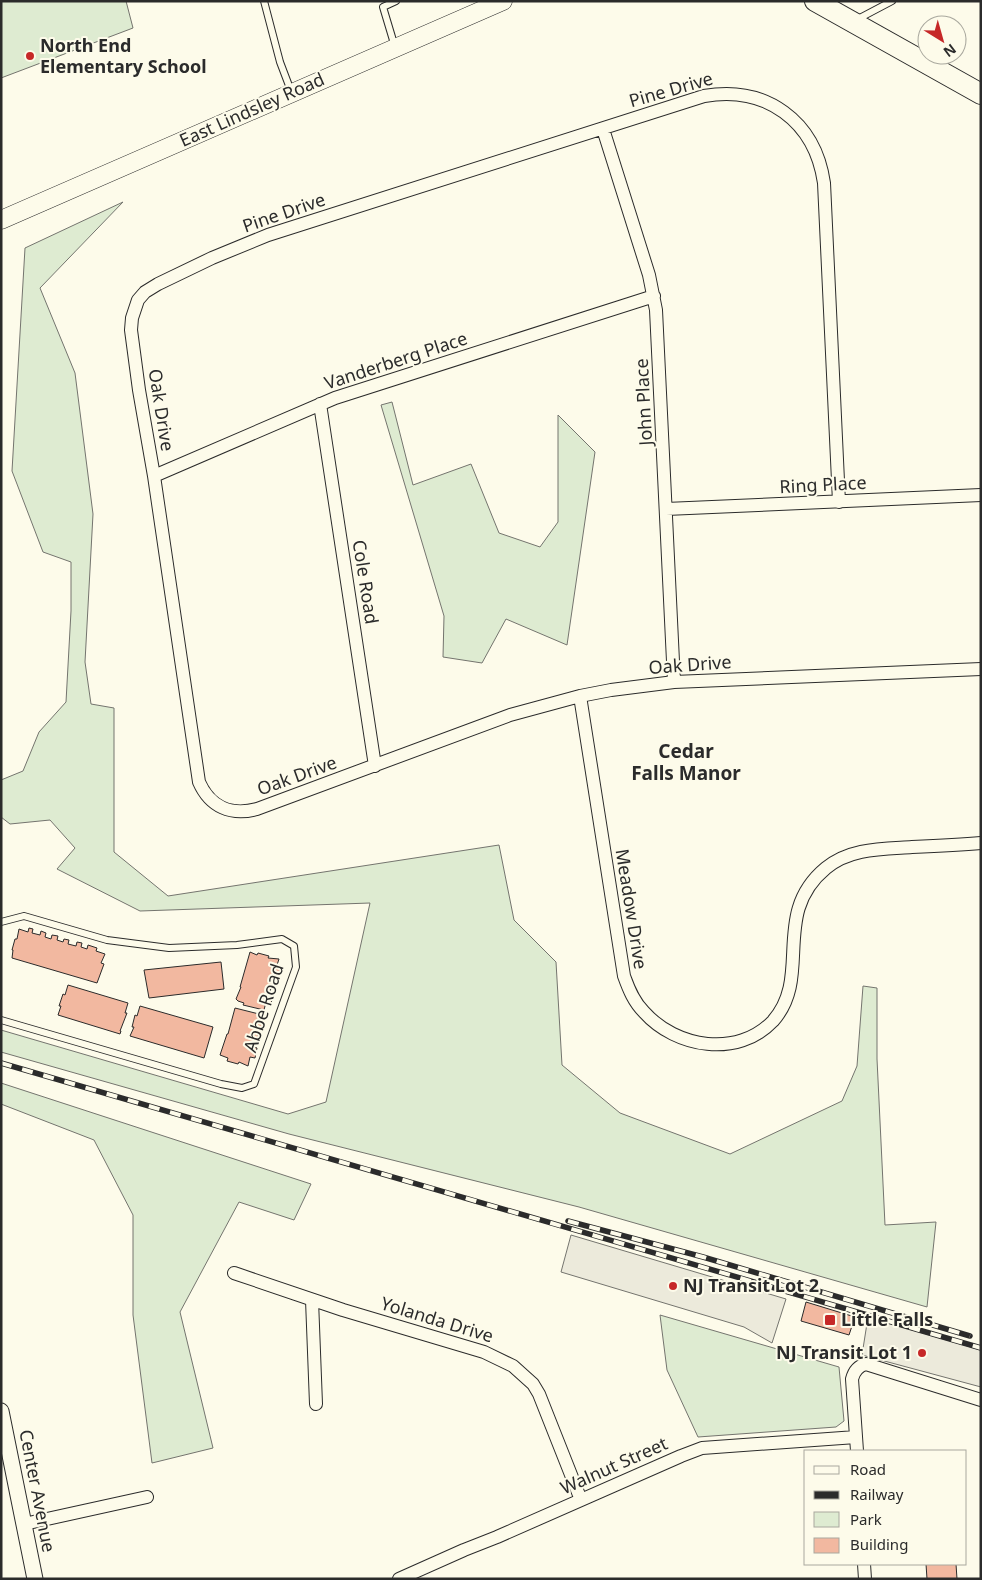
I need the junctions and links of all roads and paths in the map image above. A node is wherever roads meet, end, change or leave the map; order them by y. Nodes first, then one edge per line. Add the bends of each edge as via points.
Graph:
1 (264, 1) edge
2 (396, 1) edge
3 (503, 1) edge
4 (815, 1) edge
5 (892, 1) edge
6 (381, 4) edge
7 (482, 5) edge
8 (853, 22) junction
9 (396, 48) junction
10 (292, 93) junction
11 (981, 94) edge
12 (603, 129) junction
13 (1, 220) edge
14 (212, 258) joint
15 (654, 296) junction
16 (320, 404) junction
17 (154, 476) junction
18 (981, 495) edge
19 (839, 502) junction
20 (666, 510) junction
21 (981, 669) edge
22 (674, 682) junction
23 (580, 696) junction
24 (375, 766) junction
25 (981, 843) edge
26 (1, 922) edge
27 (1, 1020) edge
28 (234, 1273) dead end
29 (312, 1300) junction
30 (981, 1400) edge
31 (316, 1404) dead end
32 (1, 1411) edge
33 (856, 1437) junction
34 (857, 1450) edge
35 (147, 1497) dead end
36 (580, 1500) junction
37 (24, 1524) junction
38 (864, 1565) edge
39 (35, 1579) edge
40 (399, 1579) edge
41 (865, 1579) edge

1 - 10 lane
2 - 6 lane
3 - 7 main road, East Lindsley Road
4 - 8 main road
5 - 8 lane
6 - 9 lane
7 - 9 main road, East Lindsley Road
8 - 11 main road
9 - 10 main road, East Lindsley Road
10 - 13 main road, East Lindsley Road
12 - 14 street, Pine Drive via 296,226
12 - 15 street, John Place
12 - 19 street, Pine Drive via 704,96 726,93 748,95 769,102 790,116 807,135 819,158 824,183
14 - 17 street, Oak Drive via 153,286 141,296 133,312 131,330
15 - 16 street, Vanderberg Place
15 - 20 street, John Place
16 - 17 street, Vanderberg Place
16 - 24 street, Cole Road
17 - 24 street, Oak Drive via 199,782 208,797 214,804 230,811 248,812
18 - 19 street, Ring Place
19 - 20 street, Ring Place
20 - 22 street, John Place
21 - 22 street, Oak Drive
22 - 23 street, Oak Drive
23 - 24 street, Oak Drive via 510,715
23 - 25 street, Meadow Drive via 624,976 644,1012 677,1036 705,1044 733,1043 755,1035 773,1020 784,1004 790,985 798,906 811,883 828,866 847,855 868,850
26 - 27 lane, Abbe Road via 24,916 107,940 169,948 282,939 294,946 296,967 254,1084 242,1088
28 - 29 street, Yolanda Drive
29 - 31 street
29 - 36 street, Yolanda Drive via 478,1350 513,1366 539,1394
30 - 33 street via 861,1365 852,1378
32 - 37 street, Center Avenue
33 - 34 street
33 - 36 street, Walnut Street via 702,1448
35 - 37 street
36 - 40 street, Walnut Street
37 - 39 street, Center Avenue
38 - 41 street

